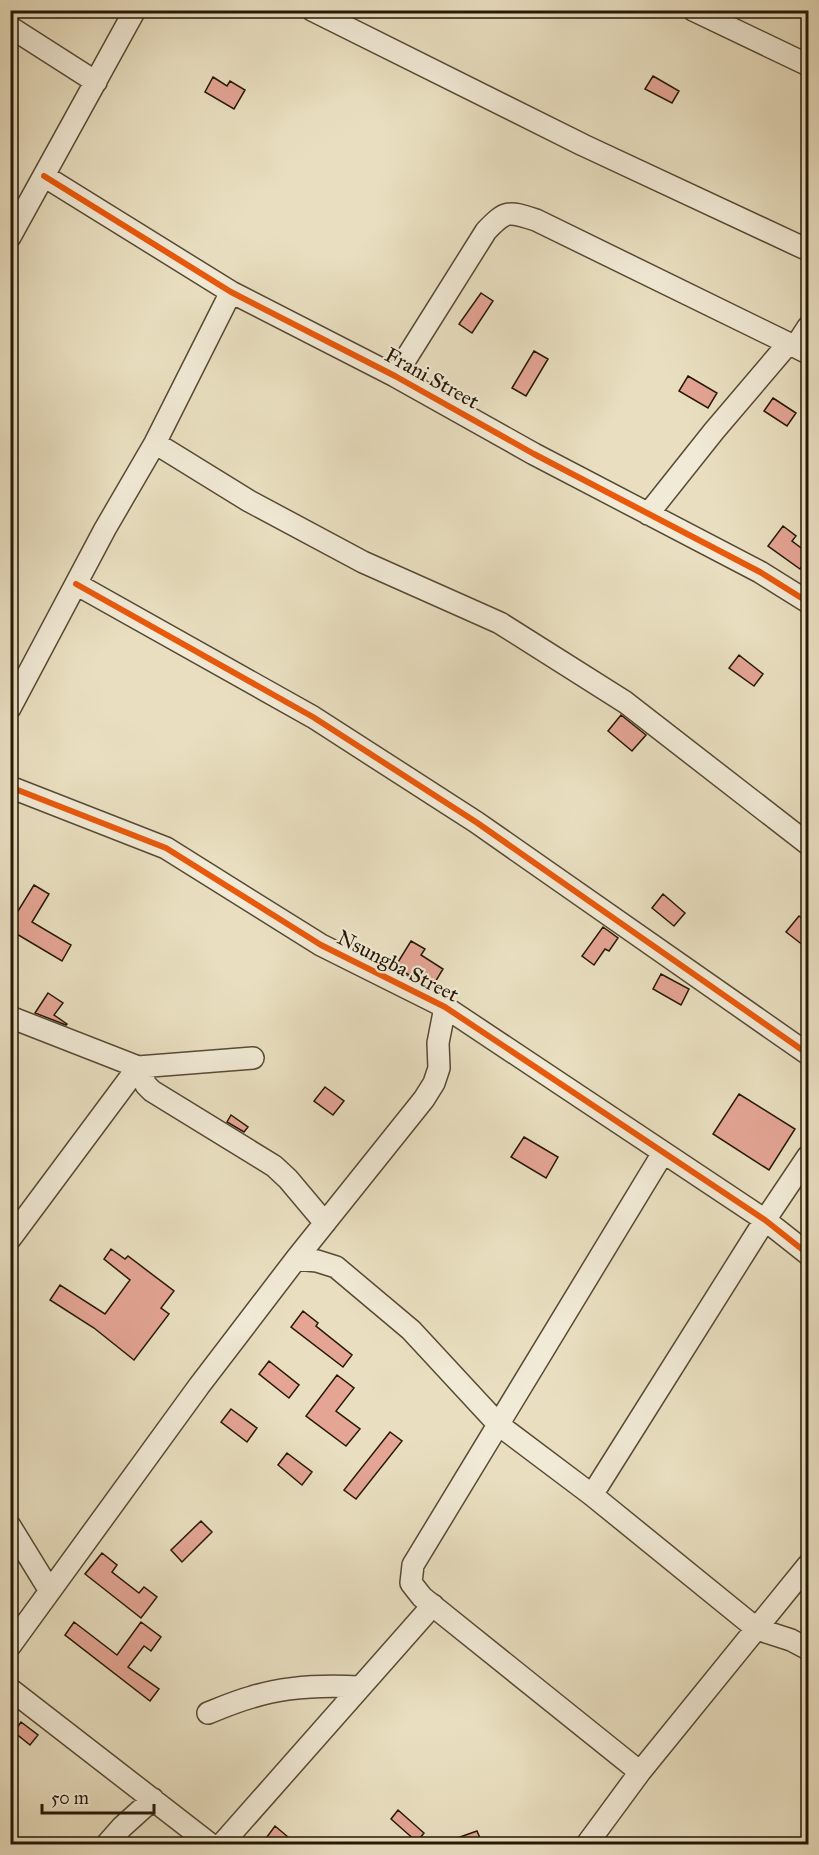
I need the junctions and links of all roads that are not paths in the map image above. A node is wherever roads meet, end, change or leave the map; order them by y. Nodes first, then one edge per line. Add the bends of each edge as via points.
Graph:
1 (135, 10) edge
2 (312, 10) edge
3 (693, 10) edge
4 (10, 27) edge
5 (808, 65) edge
6 (96, 82) junction
7 (44, 176) junction
8 (10, 237) edge
9 (808, 250) edge
10 (231, 292) junction
11 (808, 327) edge
12 (797, 348) edge
13 (395, 376) junction
14 (155, 443) junction
15 (648, 513) junction
16 (76, 584) junction
17 (808, 602) edge
18 (10, 708) edge
19 (10, 787) edge
20 (808, 844) edge
21 (445, 1006) junction
22 (10, 1017) edge
23 (808, 1054) edge
24 (253, 1059) dead end
25 (138, 1067) junction
26 (663, 1153) junction
27 (808, 1156) edge
28 (765, 1220) junction
29 (325, 1223) junction
30 (10, 1239) edge
31 (808, 1254) edge
32 (296, 1259) junction
33 (499, 1425) junction
34 (592, 1495) junction
35 (10, 1526) edge
36 (808, 1565) edge
37 (50, 1591) junction
38 (433, 1605) junction
39 (757, 1629) junction
40 (10, 1646) edge
41 (808, 1649) edge
42 (360, 1687) junction
43 (10, 1689) edge
44 (208, 1713) dead end
45 (640, 1772) junction
46 (153, 1799) junction
47 (107, 1845) edge
48 (210, 1845) edge
49 (222, 1845) edge
50 (587, 1845) edge

1 - 6 street
2 - 9 street via 583,145
3 - 5 street
4 - 6 street
6 - 7 street
7 - 8 street
7 - 10 street, Frani Street
10 - 13 street, Frani Street
10 - 14 street
11 - 12 street
12 - 13 street via 515,213 501,216 486,231
12 - 15 street via 714,431
13 - 15 street, Frani Street
14 - 16 street
14 - 20 street via 249,501 363,562 500,622 625,702
15 - 17 street, Frani Street
16 - 18 street
16 - 23 street via 313,717 476,822
19 - 21 street, Nsungba Street via 166,848 321,945
21 - 26 street, Nsungba Street
21 - 29 street via 434,1083
22 - 25 street
24 - 25 street
25 - 29 street via 146,1085 160,1097 274,1166
25 - 30 street
26 - 28 street, Nsungba Street
26 - 33 street
27 - 28 street
28 - 31 street, Nsungba Street
28 - 34 street
29 - 32 street
32 - 33 street via 336,1267 411,1330
32 - 37 street
33 - 34 street
33 - 38 street via 413,1565 411,1583
34 - 39 street
35 - 37 street
36 - 39 street
37 - 40 street
38 - 42 street
38 - 45 street
39 - 41 street
39 - 45 street
42 - 44 street via 295,1689 255,1696
42 - 49 street
43 - 46 street
45 - 50 street
46 - 47 street
46 - 48 street

